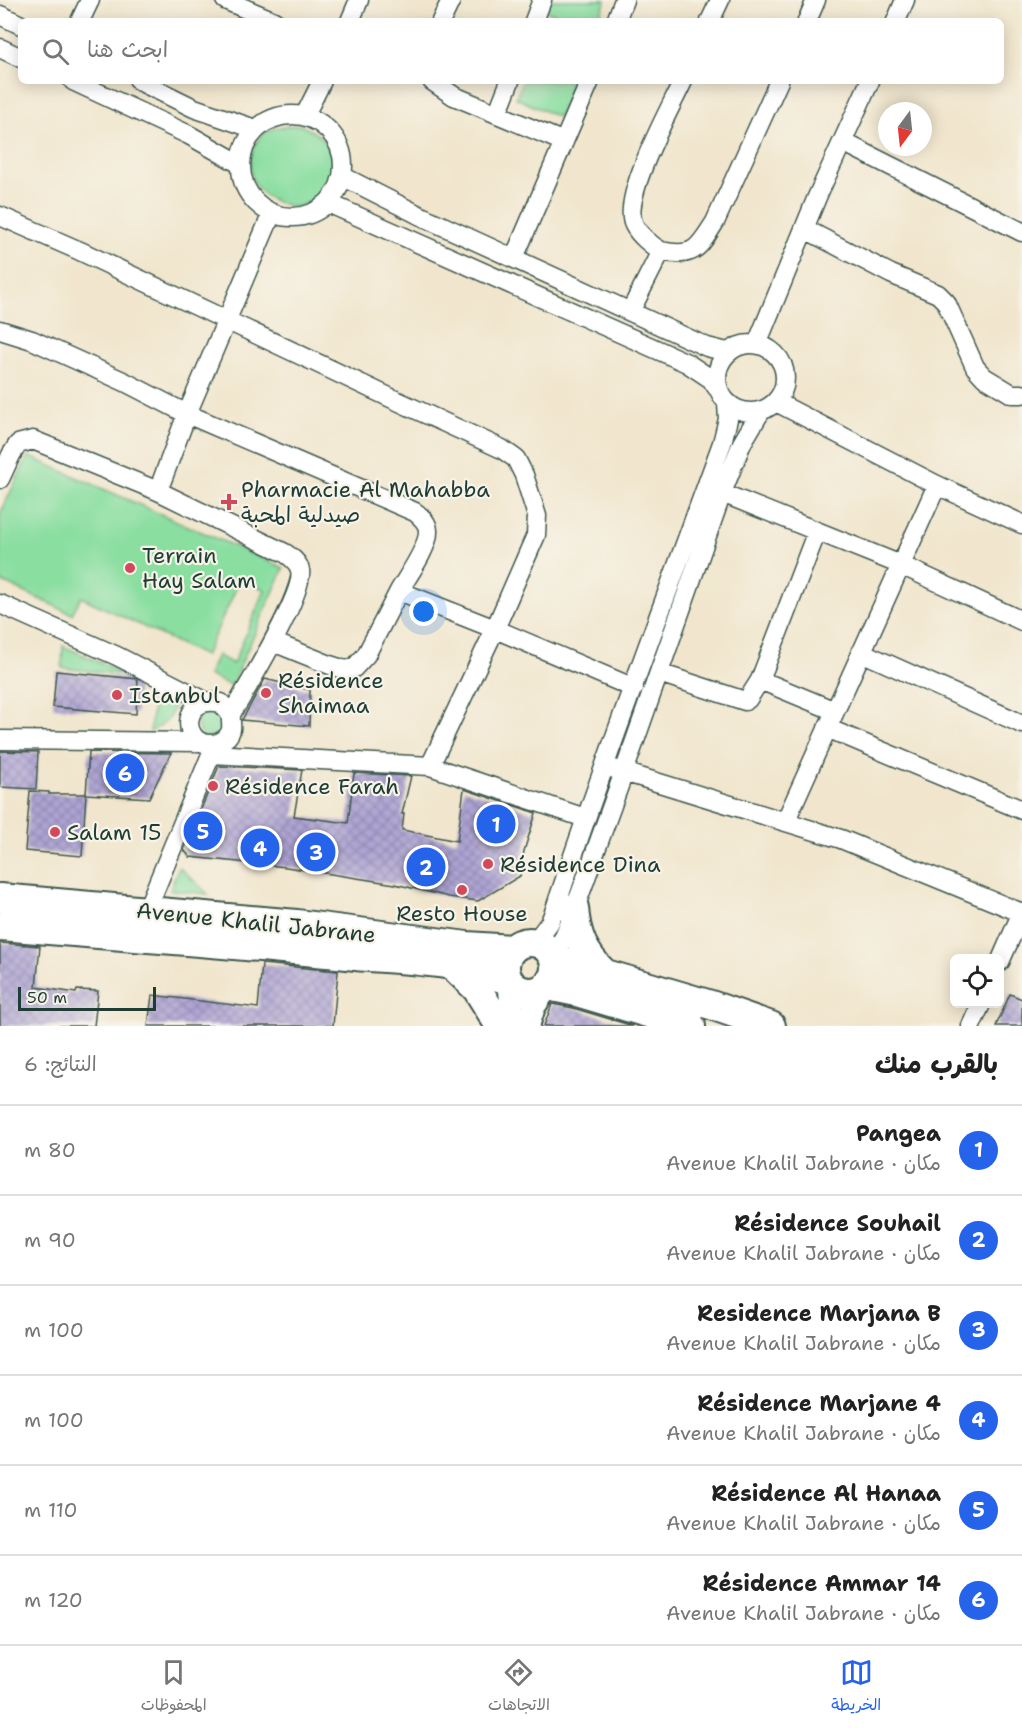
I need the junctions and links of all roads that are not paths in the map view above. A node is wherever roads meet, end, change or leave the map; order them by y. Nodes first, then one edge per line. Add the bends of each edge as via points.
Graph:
1 (90, 0) edge
2 (225, 0) edge
3 (359, 0) edge
4 (451, 0) edge
5 (542, 0) edge
6 (624, 0) edge
7 (720, 0) edge
8 (816, 0) edge
9 (905, 0) edge
10 (248, 5) edge
11 (0, 15) edge
12 (81, 18) edge
13 (269, 18) edge
14 (351, 18) edge
15 (442, 18) edge
16 (535, 18) edge
17 (617, 18) edge
18 (711, 18) edge
19 (808, 18) edge
20 (897, 18) edge
21 (18, 24) edge
22 (0, 48) edge
23 (18, 57) edge
24 (79, 84) edge
25 (145, 84) edge
26 (321, 84) edge
27 (436, 84) edge
28 (509, 84) edge
29 (589, 84) edge
30 (682, 84) edge
31 (778, 84) edge
32 (869, 84) edge
33 (497, 114) junction
34 (305, 116) junction
35 (255, 129) junction
36 (564, 142) junction
37 (843, 142) junction
38 (240, 164) junction
39 (342, 176) junction
40 (328, 203) junction
41 (272, 213) junction
42 (0, 216) edge
43 (805, 229) junction
44 (1022, 232) edge
45 (661, 251) junction
46 (514, 258) junction
47 (630, 312) junction
48 (226, 321) junction
49 (0, 330) edge
50 (757, 344) junction
51 (727, 352) junction
52 (717, 388) junction
53 (1022, 394) edge
54 (727, 404) junction
55 (769, 407) junction
56 (187, 414) junction
57 (0, 479) edge
58 (937, 485) junction
59 (158, 491) junction
60 (722, 493) junction
61 (1022, 524) edge
62 (817, 531) junction
63 (901, 565) junction
64 (399, 591) junction
65 (0, 604) edge
66 (1022, 621) edge
67 (495, 629) junction
68 (273, 642) junction
69 (861, 652) junction
70 (659, 672) junction
71 (760, 680) junction
72 (634, 688) junction
73 (205, 701) junction
74 (231, 715) junction
75 (831, 720) junction
76 (1022, 724) edge
77 (0, 740) edge
78 (209, 747) junction
79 (430, 766) junction
80 (603, 766) junction
81 (624, 772) junction
82 (1022, 810) edge
83 (585, 819) junction
84 (786, 820) junction
85 (0, 897) edge
86 (574, 908) junction
87 (147, 909) junction
88 (1022, 912) edge
89 (0, 926) edge
90 (1003, 954) edge
91 (542, 963) junction
92 (454, 967) junction
93 (604, 973) junction
94 (509, 981) junction
95 (979, 1008) edge
96 (500, 1026) edge
97 (508, 1026) edge
98 (528, 1026) edge
99 (691, 1026) edge
100 (771, 1026) edge
101 (971, 1026) edge

1 - 12 street
2 - 10 street
3 - 14 street
4 - 15 street
5 - 16 street
6 - 17 street
7 - 18 street
8 - 19 street
9 - 20 street
10 - 13 street
11 - 21 street
22 - 23 street
24 - 38 street via 189,135
25 - 35 street via 194,108
26 - 34 street
27 - 33 street
28 - 33 street
29 - 36 street
30 - 45 street via 634,186 630,209 634,225
31 - 45 street via 703,241 680,255
32 - 37 street
33 - 36 street
34 - 35 street via 287,114
34 - 39 street via 322,123 335,136 342,153
35 - 38 street via 244,146
36 - 46 street
37 - 43 street
37 - 44 street
38 - 41 street via 249,194
39 - 40 street
39 - 46 street
40 - 41 street via 302,216
40 - 52 street via 687,363 711,379
41 - 48 street
42 - 48 street
43 - 50 street
43 - 53 street via 938,294 946,302 975,367 1012,394
45 - 47 street
46 - 47 street
47 - 51 street
48 - 56 street
48 - 67 street via 502,449 516,459 532,495 536,535
49 - 56 street via 32,340
50 - 51 street via 743,344
50 - 55 street via 776,354 785,369 785,387
51 - 52 street via 717,369
52 - 54 street
54 - 55 street via 743,412
54 - 72 street via 722,444
55 - 58 street
55 - 60 street via 742,443
56 - 59 street
56 - 64 street via 415,512 429,531
57 - 59 street via 18,444 33,440
58 - 61 street
58 - 63 street
59 - 68 street via 296,562 301,570 300,580
60 - 62 street
60 - 70 street
62 - 63 street
62 - 71 street
63 - 66 street
63 - 69 street
64 - 67 street
64 - 68 street via 366,655 354,668 330,665
65 - 73 street via 117,656
67 - 72 street
67 - 79 street
68 - 74 street
69 - 75 street
69 - 76 street
70 - 71 street via 745,701
70 - 81 street
71 - 75 street
72 - 80 street
73 - 74 street via 221,703
73 - 78 street via 190,715 189,726 193,735
74 - 78 street via 232,730
75 - 82 street
75 - 84 street
77 - 78 street
78 - 79 street
78 - 87 street
79 - 83 street
80 - 81 street
80 - 83 street
81 - 84 street
81 - 86 street
83 - 91 street via 550,922
84 - 88 street via 841,838
85 - 87 main road, Avenue Khalil Jabrane
86 - 91 street
86 - 93 main road via 581,943
87 - 91 main road, Avenue Khalil Jabrane via 479,948
88 - 90 street
89 - 92 main road, Avenue Khalil Jabrane
91 - 93 main road, Avenue Khalil Jabrane
91 - 94 main road via 505,964
91 - 94 main road, Avenue Khalil Jabrane via 538,992 528,993
91 - 98 street
91 - 99 main road, Avenue Khalil Jabrane via 577,992
92 - 94 main road, Avenue Khalil Jabrane
92 - 96 main road via 477,989
93 - 100 main road, Avenue Khalil Jabrane
94 - 97 street via 512,1008
95 - 101 street

